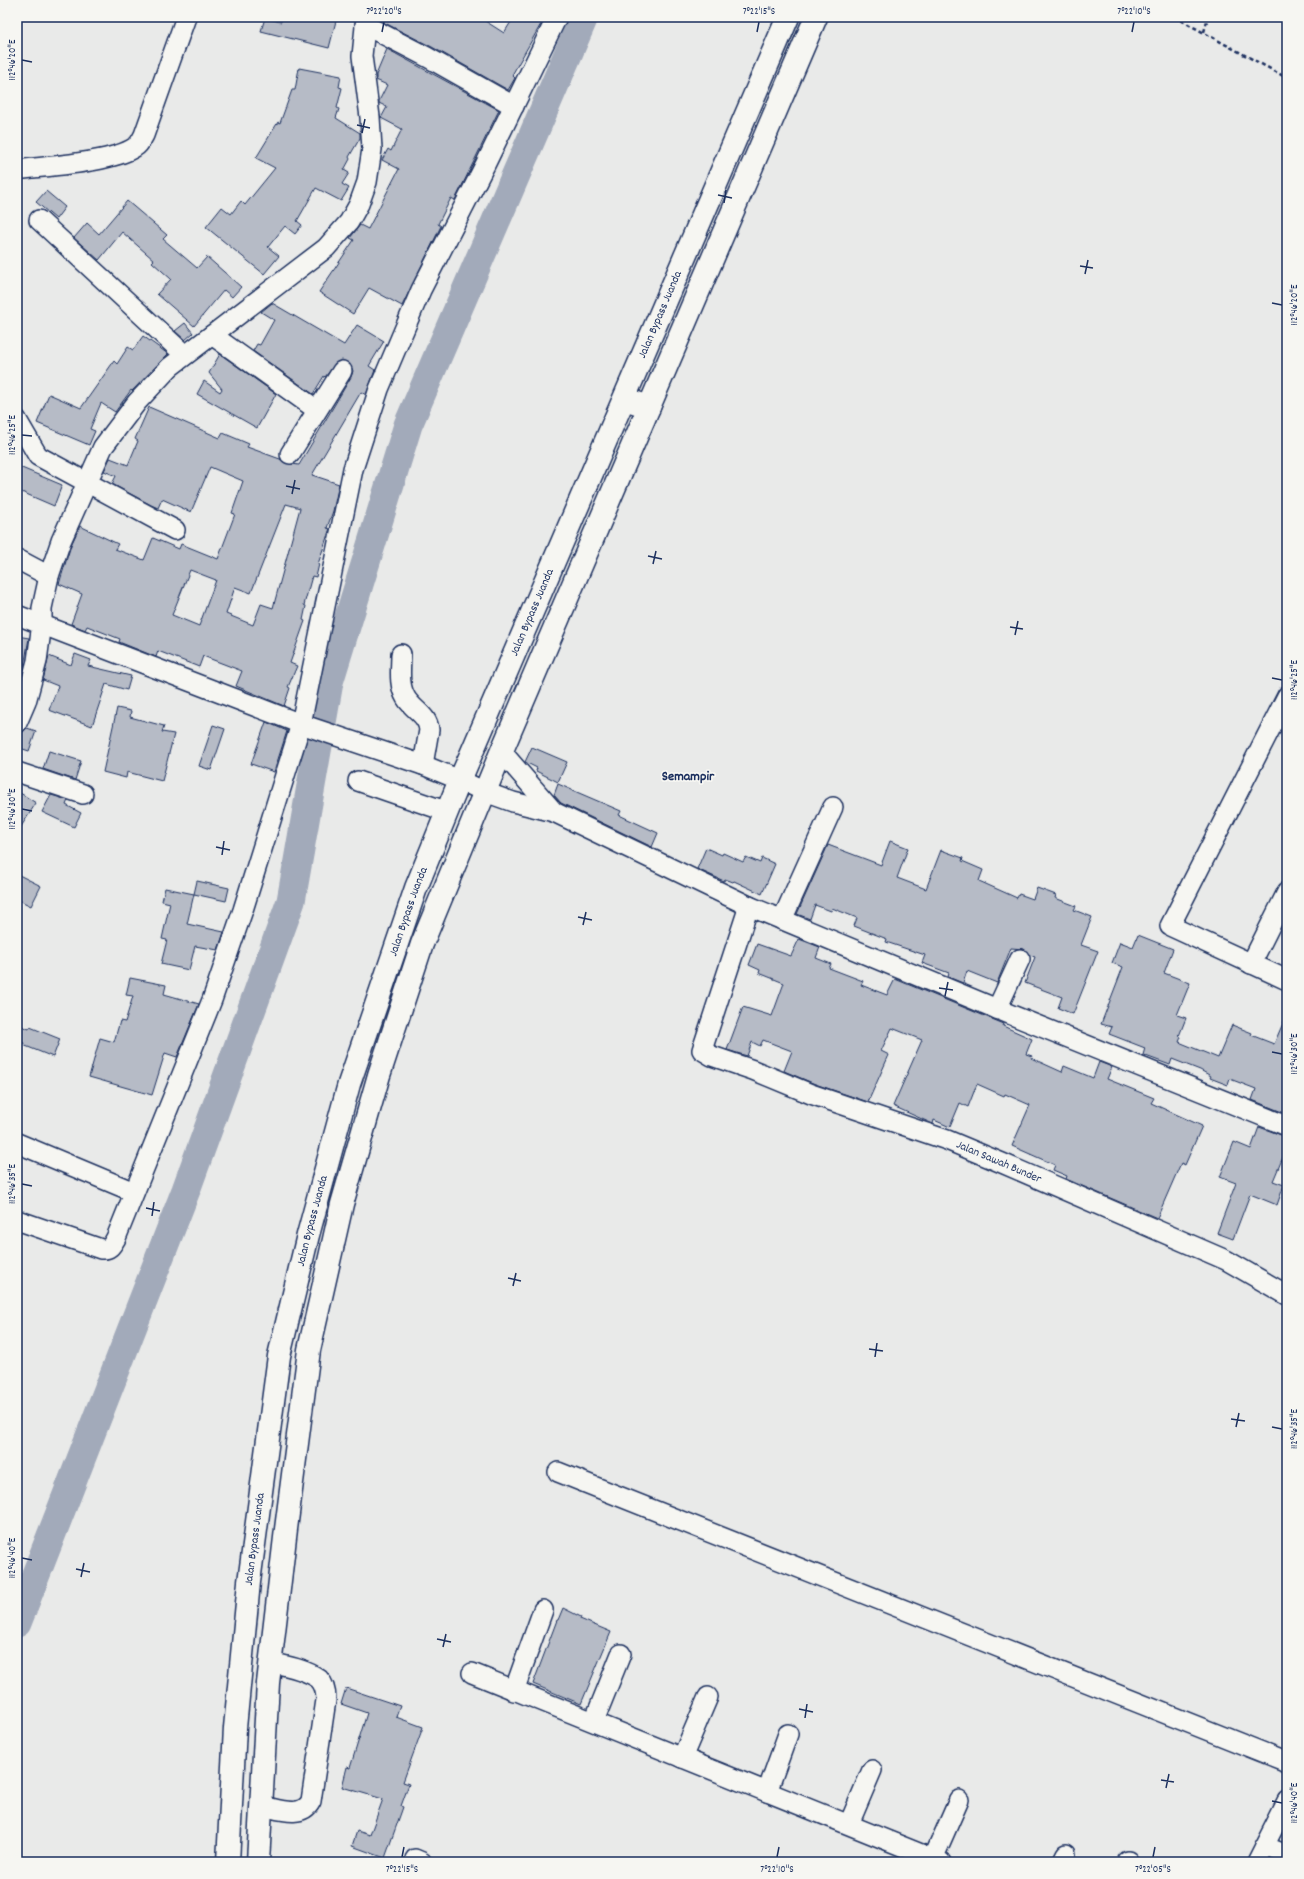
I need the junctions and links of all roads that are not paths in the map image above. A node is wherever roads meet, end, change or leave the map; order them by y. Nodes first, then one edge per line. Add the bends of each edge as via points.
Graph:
1 (186, 17) edge
2 (557, 17) edge
3 (788, 17) edge
4 (816, 17) edge
5 (365, 21) edge
6 (514, 106) junction
7 (17, 170) edge
8 (39, 220) dead end
9 (212, 335) junction
10 (185, 355) junction
11 (342, 371) dead end
12 (625, 399) junction
13 (649, 407) junction
14 (317, 410) junction
15 (17, 420) edge
16 (290, 454) dead end
17 (87, 484) junction
18 (175, 530) dead end
19 (17, 559) edge
20 (49, 576) junction
21 (17, 615) edge
22 (42, 624) junction
23 (401, 654) dead end
24 (1287, 696) edge
25 (17, 723) edge
26 (305, 725) junction
27 (501, 751) junction
28 (423, 765) junction
29 (17, 772) edge
30 (460, 780) junction
31 (358, 781) dead end
32 (485, 792) junction
33 (83, 794) dead end
34 (833, 807) dead end
35 (448, 812) junction
36 (554, 812) junction
37 (1287, 892) edge
38 (749, 906) junction
39 (782, 920) junction
40 (1020, 959) dead end
41 (1251, 964) junction
42 (1287, 980) edge
43 (997, 1009) junction
44 (1287, 1126) edge
45 (17, 1143) edge
46 (328, 1163) junction
47 (354, 1167) junction
48 (134, 1192) junction
49 (17, 1220) edge
50 (1287, 1295) edge
51 (558, 1472) dead end
52 (543, 1610) dead end
53 (621, 1654) dead end
54 (270, 1662) junction
55 (472, 1673) dead end
56 (514, 1691) junction
57 (708, 1697) dead end
58 (594, 1721) junction
59 (788, 1734) dead end
60 (682, 1758) junction
61 (1287, 1762) edge
62 (872, 1770) dead end
63 (767, 1792) junction
64 (959, 1800) dead end
65 (1287, 1801) edge
66 (262, 1806) junction
67 (849, 1824) junction
68 (1260, 1854) edge
69 (1287, 1855) edge
70 (937, 1861) edge
71 (228, 1862) edge
72 (258, 1862) edge

1 - 7 street via 144,135 136,147 99,160
2 - 6 street
3 - 12 main road, Jalan Bypass Juanda
4 - 13 main road, Jalan Bypass Juanda
5 - 6 street
5 - 9 street via 362,56 372,149 367,182 359,204 349,222 326,248
6 - 26 street via 421,290 379,388 352,469
8 - 10 street
9 - 10 street
9 - 14 street
10 - 17 street via 137,402 103,447
11 - 14 street
12 - 13 main road
12 - 30 main road, Jalan Bypass Juanda
13 - 27 main road, Jalan Bypass Juanda
14 - 16 street
15 - 17 street via 38,456
17 - 18 street
17 - 20 street via 61,541
19 - 20 street
20 - 22 street via 42,608
21 - 22 street
22 - 25 street via 37,661 26,702
22 - 26 street
23 - 28 street via 403,692 412,707 426,718 429,725
24 - 41 street via 1170,926
26 - 28 street
26 - 48 street via 212,1000
27 - 32 main road, Jalan Bypass Juanda
27 - 36 street
28 - 30 street
29 - 33 street
30 - 32 street
30 - 35 main road, Jalan Bypass Juanda
31 - 35 street
32 - 36 street
32 - 47 main road, Jalan Bypass Juanda via 422,944 378,1075
34 - 39 street
35 - 46 main road, Jalan Bypass Juanda via 405,918 349,1084
36 - 38 street
37 - 41 street
38 - 39 street
38 - 50 street, Jalan Sawah Bunder via 702,1050 811,1094 947,1140 1002,1163 1226,1260
39 - 43 street
40 - 43 street
41 - 42 street
43 - 44 street
45 - 48 street
46 - 47 main road via 341,1169
46 - 71 main road, Jalan Bypass Juanda via 308,1235 278,1364 250,1574 236,1713
47 - 54 main road, Jalan Bypass Juanda via 342,1204 309,1350
48 - 49 street via 116,1238 105,1250
51 - 61 street
52 - 56 street
53 - 58 street
54 - 66 main road, Jalan Bypass Juanda
54 - 66 street via 302,1671 318,1679 326,1692 326,1700 308,1807 299,1812
55 - 56 street
56 - 58 street
57 - 60 street
58 - 60 street
59 - 63 street
60 - 63 street
62 - 67 street
63 - 67 street
64 - 70 street
65 - 68 street
66 - 72 main road, Jalan Bypass Juanda
67 - 70 street
68 - 69 street

